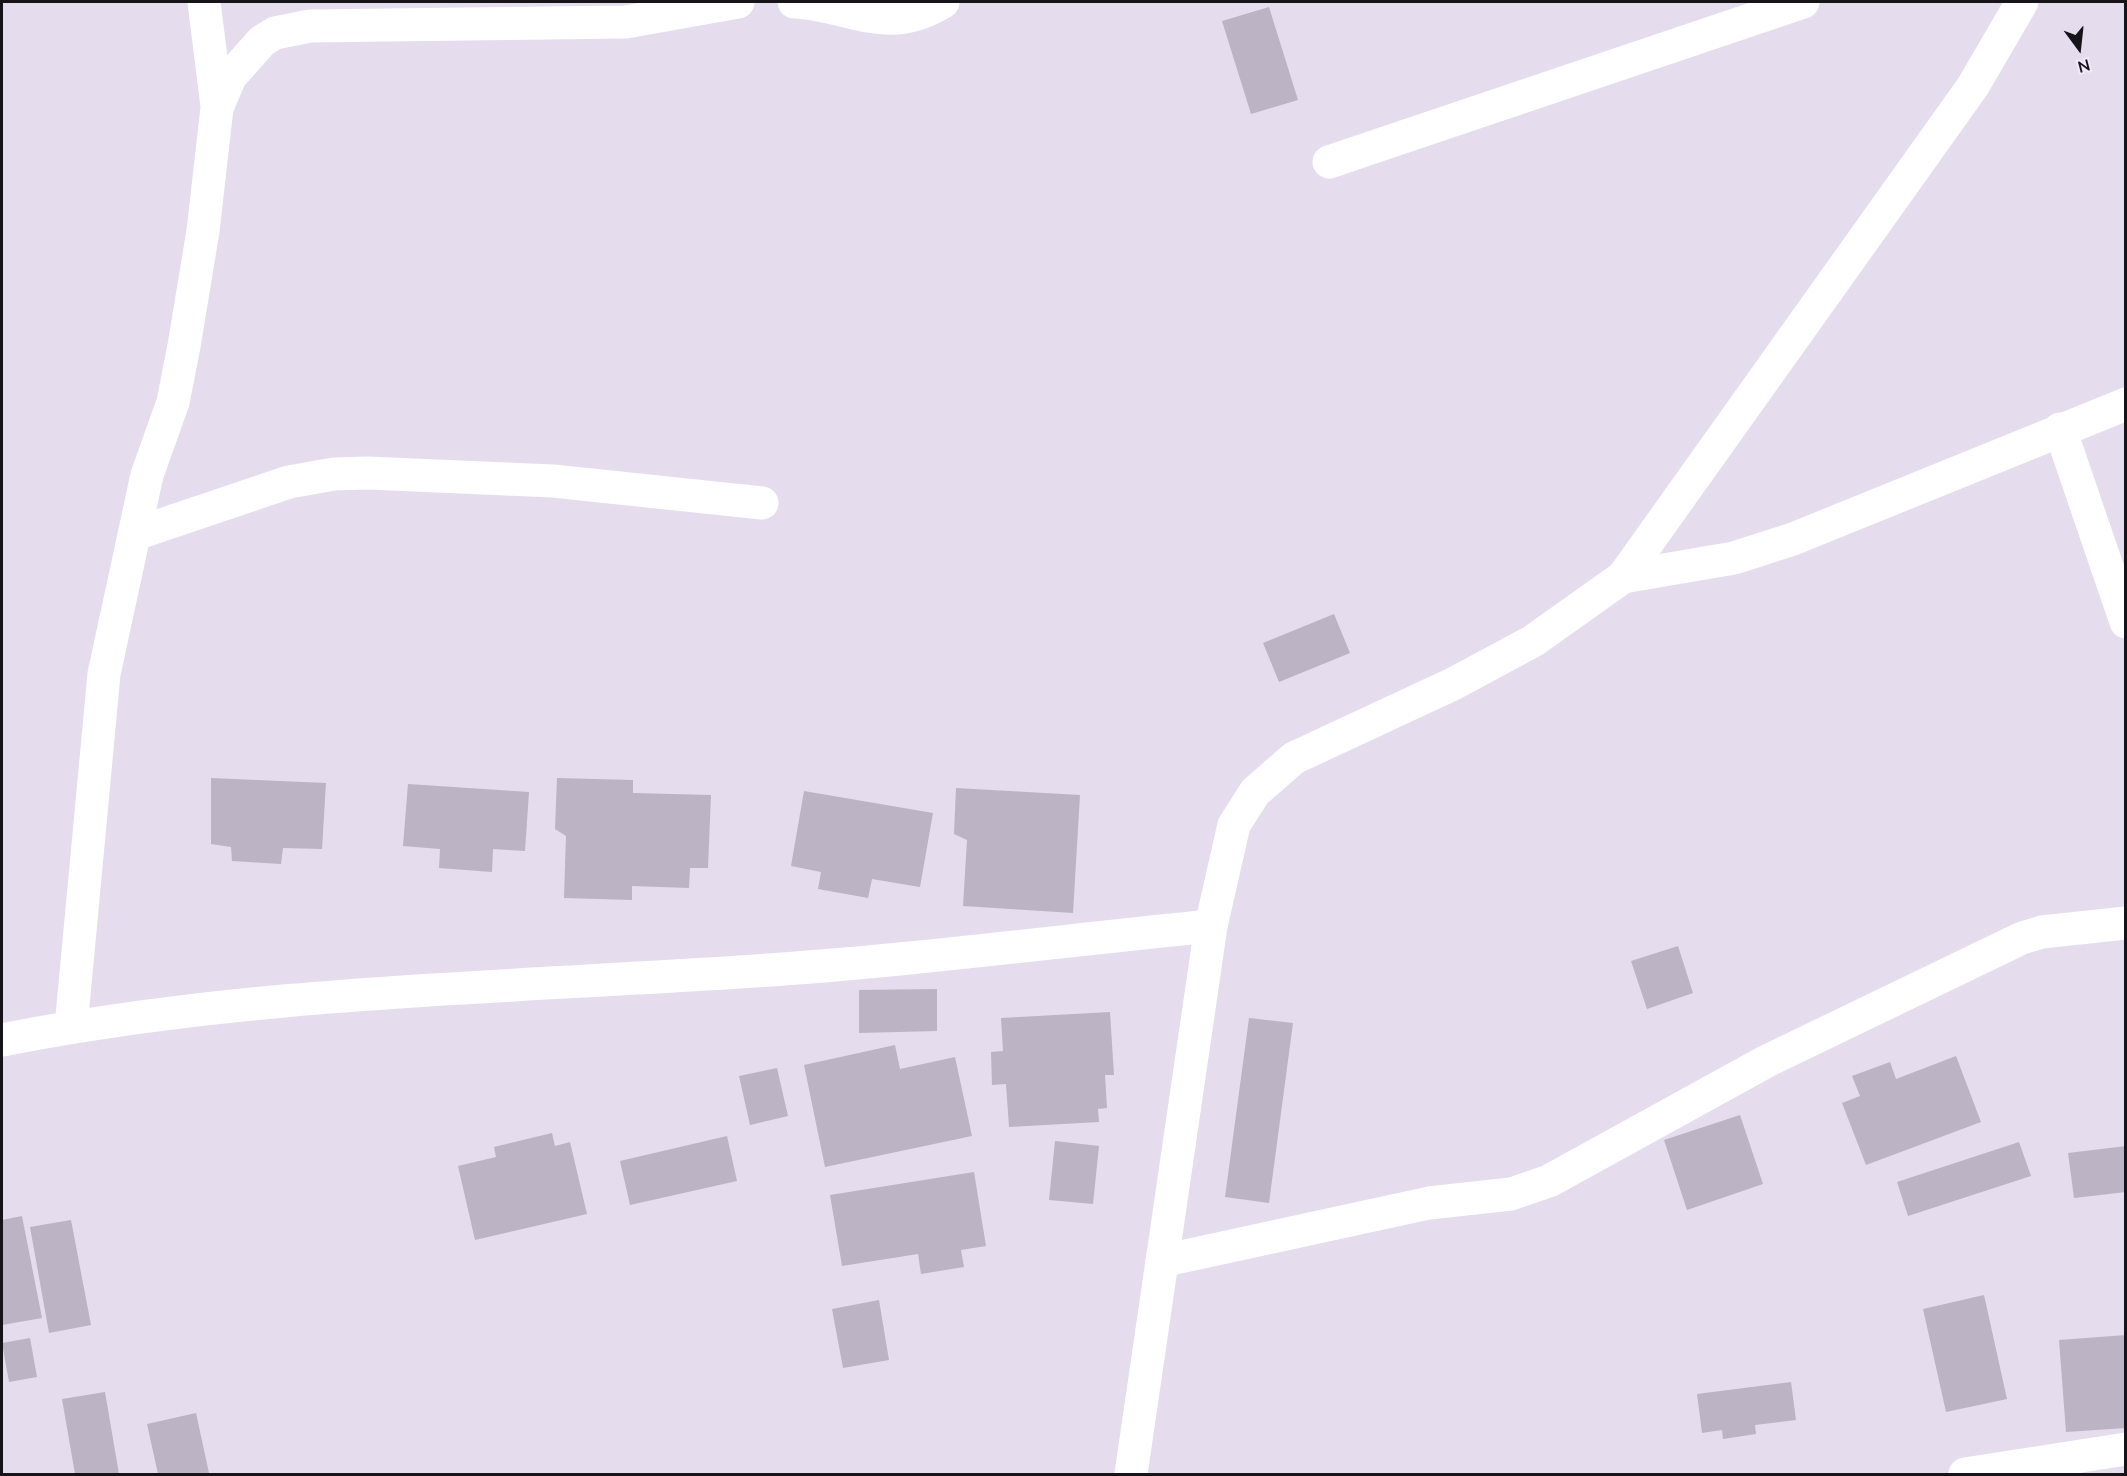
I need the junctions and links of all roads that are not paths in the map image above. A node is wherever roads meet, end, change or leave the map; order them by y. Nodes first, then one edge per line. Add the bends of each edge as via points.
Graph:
1 (204, 2) edge
2 (738, 2) edge
3 (794, 2) edge
4 (943, 2) edge
5 (1803, 2) edge
6 (2022, 2) edge
7 (217, 108) junction
8 (1329, 162) dead end
9 (2126, 404) edge
10 (2061, 429) junction
11 (762, 503) dead end
12 (135, 534) junction
13 (1623, 577) junction
14 (2126, 622) edge
15 (2126, 923) edge
16 (1211, 927) junction
17 (71, 1027) junction
18 (2, 1040) edge
19 (1162, 1261) junction
20 (2126, 1449) edge
21 (1131, 1474) edge
22 (1965, 1474) edge

1 - 7 street
2 - 7 street via 626,22 310,26 275,33 262,41 230,77
3 - 4 street via 899,19 921,15
5 - 8 street
6 - 13 street via 1935,141
7 - 12 street via 191,312 173,402 147,475
9 - 10 street
10 - 13 street via 1793,539 1734,558
10 - 14 street
11 - 12 street via 553,481 334,474 289,482
12 - 17 street via 104,674
13 - 16 street via 1533,641 1453,684 1294,758 1255,792 1234,825
15 - 19 street via 2042,932 2022,938 1767,1061 1549,1181 1511,1194 1429,1203
16 - 17 street via 758,971 364,993 205,1008
16 - 19 street
17 - 18 street
19 - 21 street
20 - 22 street

